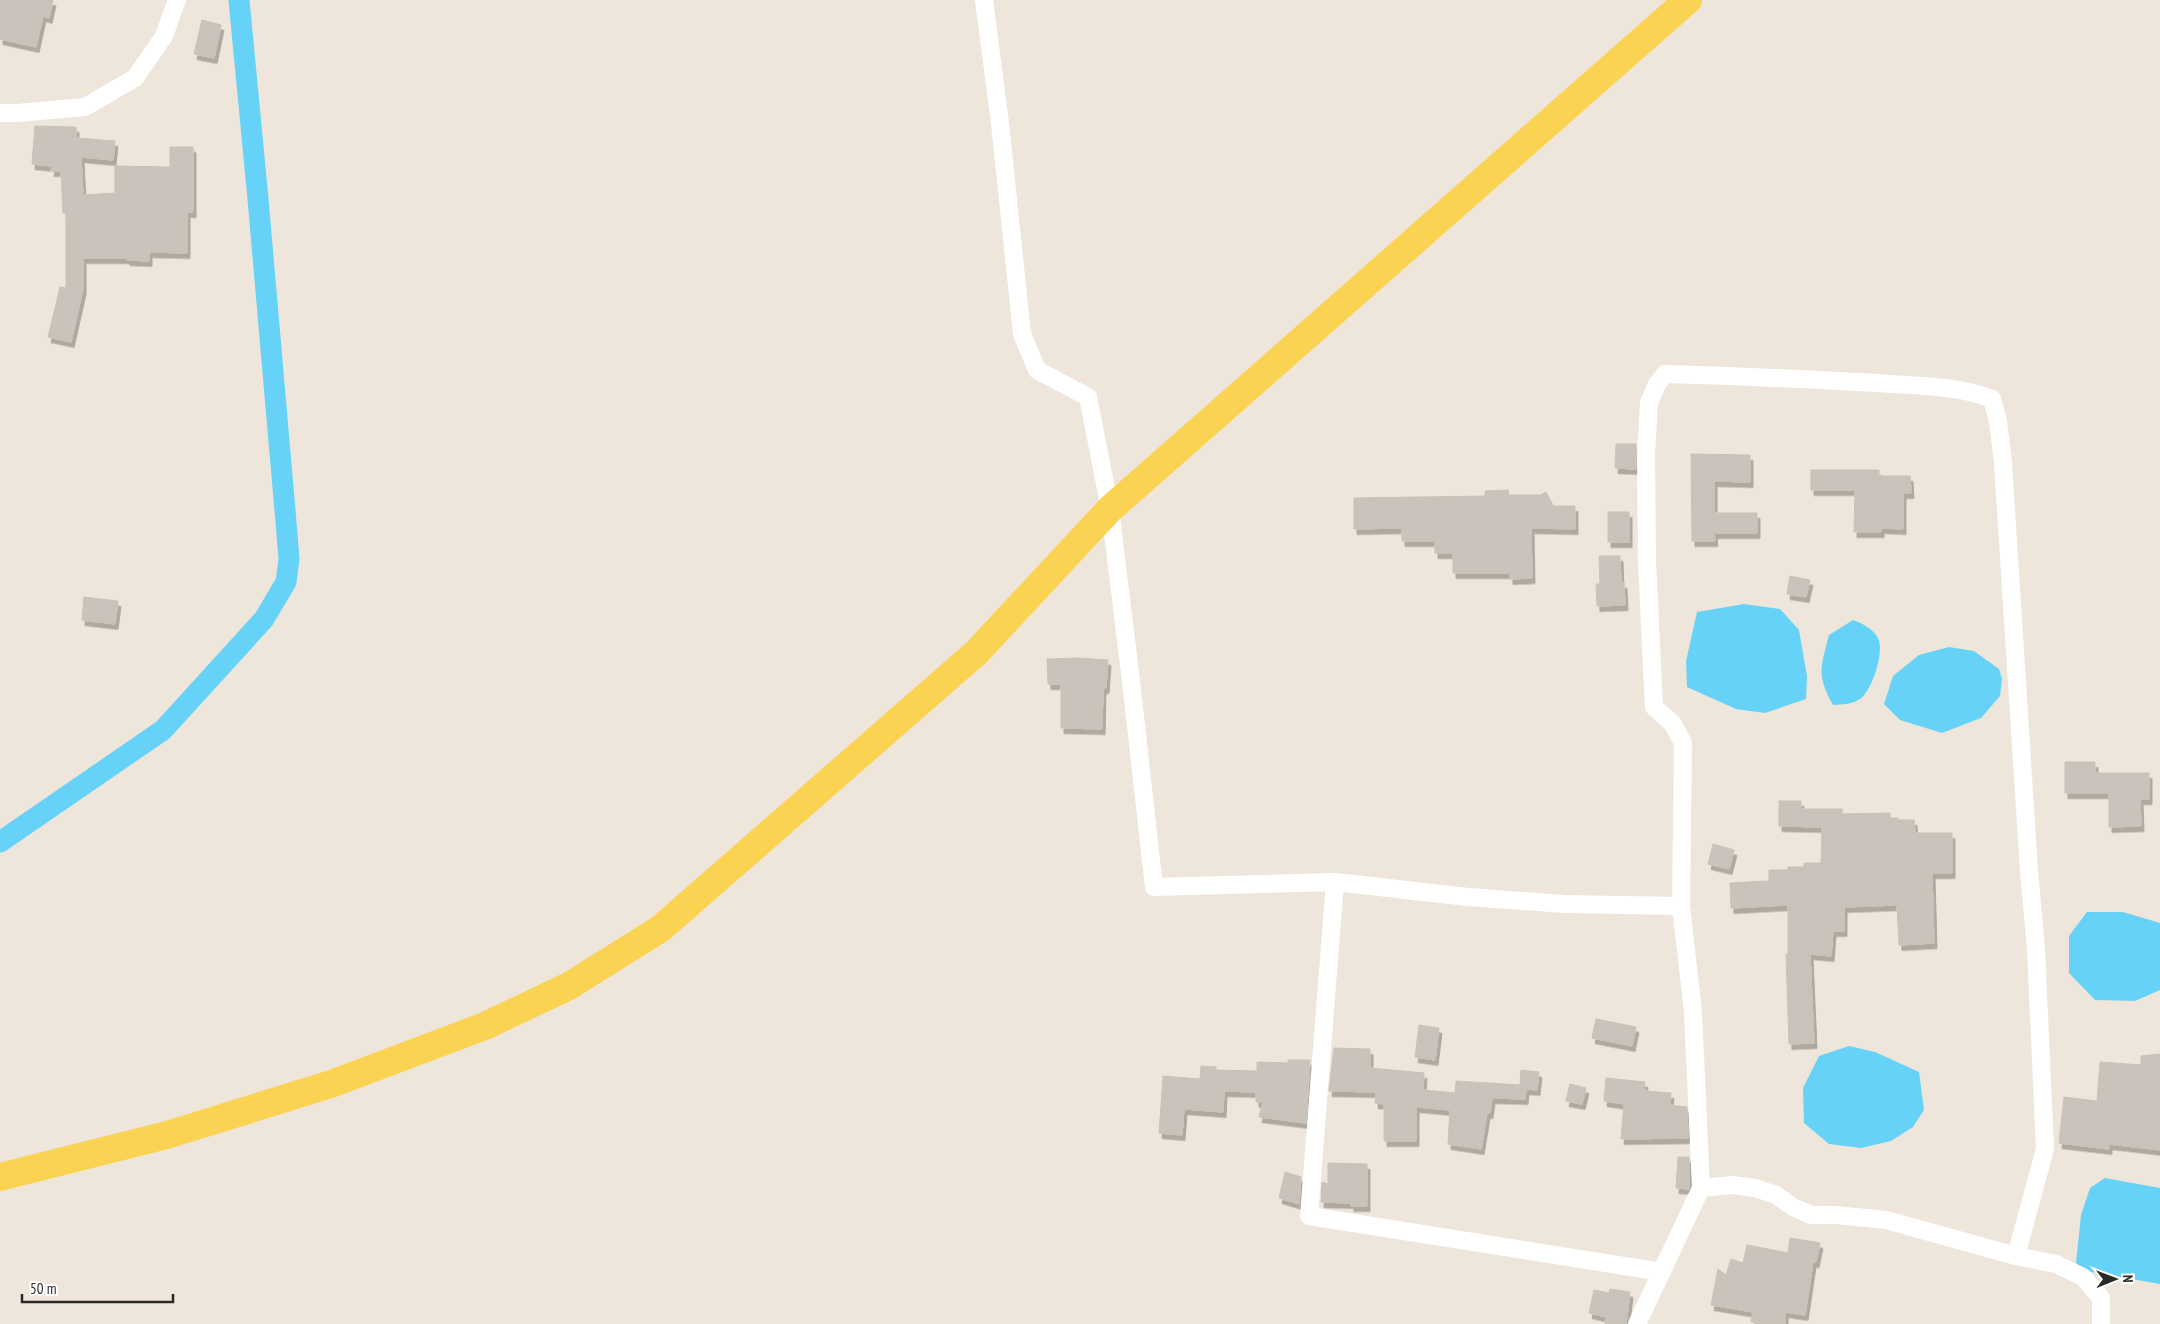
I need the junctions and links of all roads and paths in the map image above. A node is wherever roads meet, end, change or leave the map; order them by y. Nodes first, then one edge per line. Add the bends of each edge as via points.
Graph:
1 (177, 0) edge
2 (984, 0) edge
3 (1688, 0) edge
4 (0, 112) edge
5 (1110, 510) junction
6 (1335, 882) junction
7 (1682, 906) junction
8 (0, 1177) edge
9 (1701, 1188) junction
10 (2016, 1256) junction
11 (1662, 1272) junction
12 (1638, 1324) edge
13 (2101, 1324) edge

1 - 4 street via 164,36 135,78 85,107
2 - 5 street via 1022,334 1037,370 1088,397
3 - 5 main road
5 - 6 street via 1154,887
5 - 8 main road via 977,652 660,930 569,986 485,1026 330,1084 166,1134
6 - 7 street via 1564,904
6 - 11 street via 1309,1216
7 - 9 street via 1693,1012
7 - 10 street via 1683,743 1673,724 1654,707 1653,698 1646,454 1649,403 1657,384 1666,374 1785,378 1974,392 1992,399 2003,463 2044,1104 2044,1149
9 - 10 street via 1732,1185 1755,1188 1776,1195 1793,1208 1811,1215 1886,1220
9 - 11 street
10 - 13 street via 2056,1264 2083,1277 2101,1298
11 - 12 street

